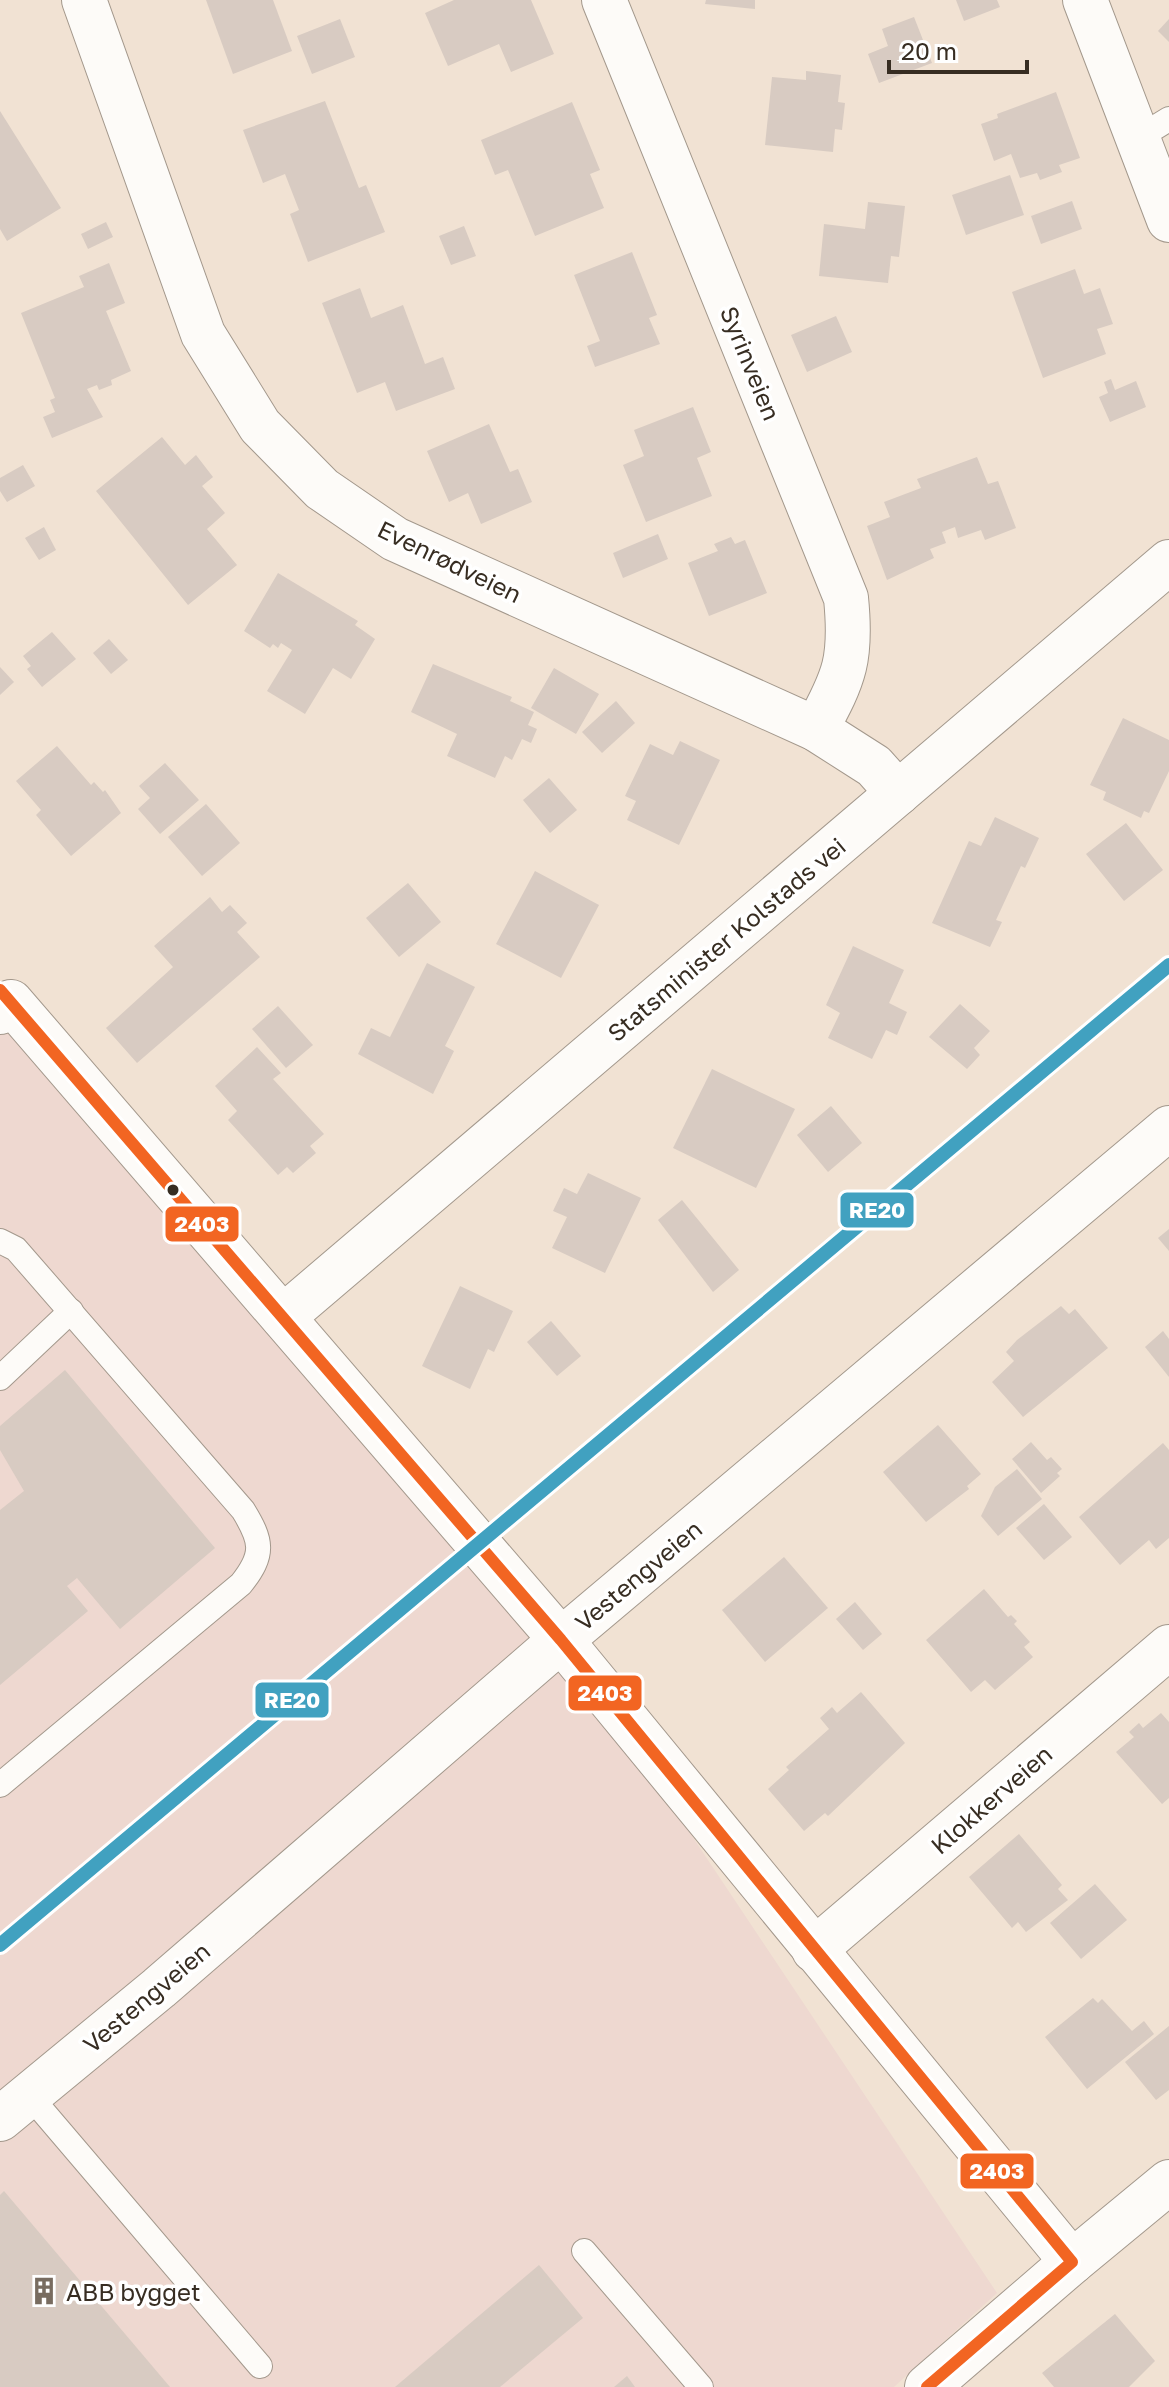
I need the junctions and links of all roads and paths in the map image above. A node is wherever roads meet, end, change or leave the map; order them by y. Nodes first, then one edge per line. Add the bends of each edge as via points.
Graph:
1 (84, 0) edge
2 (604, 0) edge
3 (1085, 0) edge
4 (1153, 128) edge
5 (1169, 220) edge
6 (1169, 562) edge
7 (816, 729) junction
8 (898, 793) junction
9 (4, 1001) edge
10 (1169, 1128) edge
11 (0, 1241) edge
12 (71, 1311) junction
13 (283, 1317) junction
14 (0, 1378) edge
15 (561, 1640) junction
16 (1169, 1647) edge
17 (0, 1785) edge
18 (814, 1950) junction
19 (14, 2107) edge
20 (1169, 2182) edge
21 (584, 2251) dead end
22 (1072, 2262) junction
23 (260, 2366) dead end
24 (701, 2387) edge
25 (927, 2387) edge

1 - 7 street, Evenrødveien via 203,334 260,426 322,489 395,539
2 - 7 street, Syrinveien via 846,598 850,639 842,682
3 - 4 street
4 - 5 street
6 - 8 street, Statsminister Kolstads vei
7 - 8 street, Evenrødveien via 874,766
8 - 13 street, Statsminister Kolstads vei
9 - 13 street
10 - 15 street, Vestengveien
11 - 12 lane via 16,1249
12 - 14 lane
12 - 17 lane via 243,1510 257,1532 259,1549 255,1566 241,1584
13 - 15 street
15 - 18 street
15 - 19 street, Vestengveien
16 - 18 street, Klokkerveien
18 - 22 street
19 - 23 lane
20 - 22 street
21 - 24 lane
22 - 25 street

